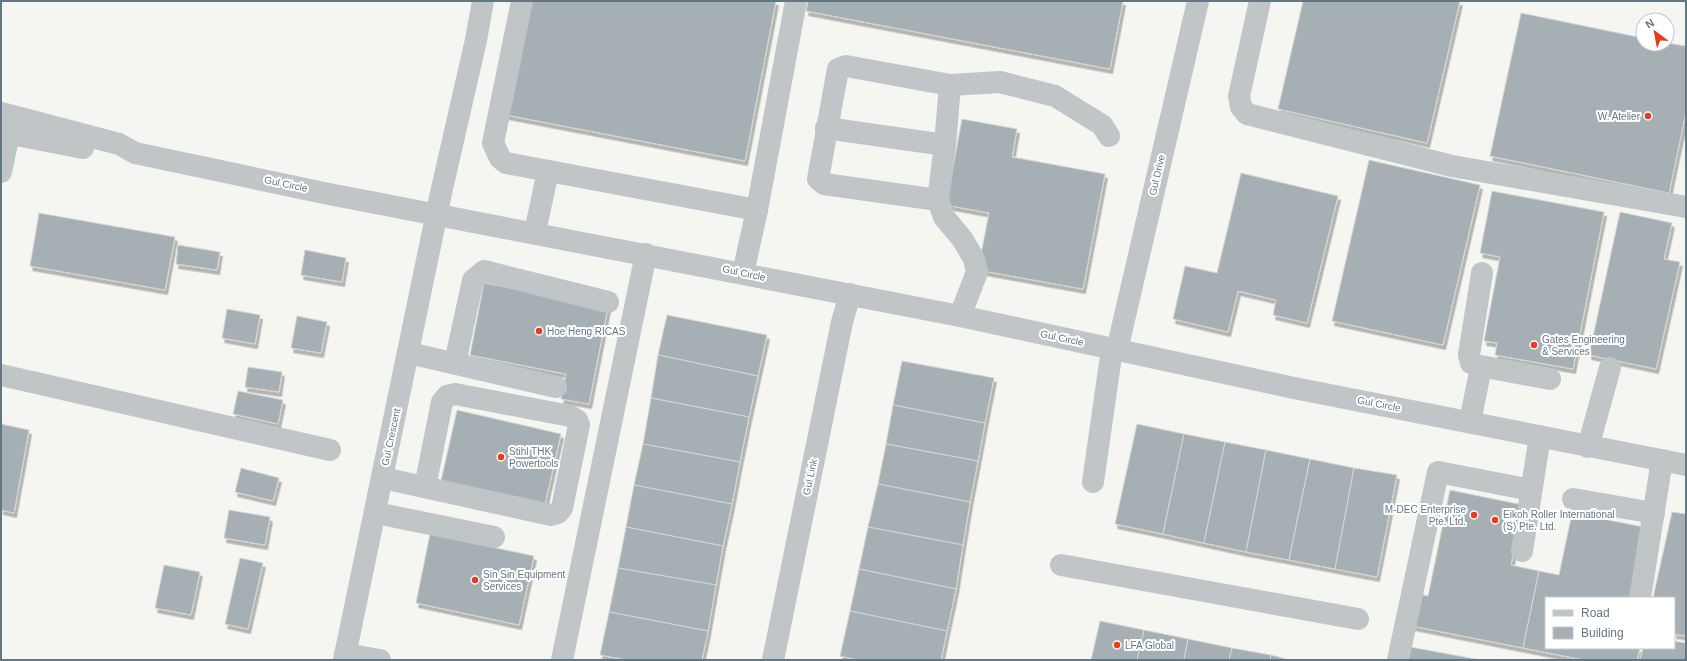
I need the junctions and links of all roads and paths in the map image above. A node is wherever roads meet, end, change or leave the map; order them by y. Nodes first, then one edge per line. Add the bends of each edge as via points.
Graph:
1 (482, 1) edge
2 (522, 1) edge
3 (796, 1) edge
4 (1198, 1) edge
5 (1260, 1) edge
6 (950, 85) junction
7 (6, 124) edge
8 (826, 128) junction
9 (1109, 136) dead end
10 (946, 145) junction
11 (548, 171) junction
12 (1, 172) edge
13 (938, 200) junction
14 (1686, 207) edge
15 (757, 210) junction
16 (437, 213) junction
17 (535, 232) junction
18 (646, 254) junction
19 (743, 273) junction
20 (1482, 273) dead end
21 (850, 294) junction
22 (608, 302) dead end
23 (960, 316) junction
24 (1114, 350) junction
25 (409, 353) junction
26 (455, 363) junction
27 (1481, 367) junction
28 (1610, 368) dead end
29 (1, 375) edge
30 (1550, 379) dead end
31 (556, 387) dead end
32 (1470, 422) junction
33 (1540, 436) junction
34 (1588, 447) junction
35 (330, 450) dead end
36 (1662, 460) junction
37 (1686, 465) edge
38 (383, 478) junction
39 (1093, 482) dead end
40 (425, 487) junction
41 (1531, 490) junction
42 (1573, 499) dead end
43 (1654, 513) junction
44 (376, 514) junction
45 (494, 537) dead end
46 (1522, 551) dead end
47 (1060, 565) dead end
48 (1640, 597) edge
49 (1358, 618) dead end
50 (345, 657) edge
51 (380, 660) edge
52 (562, 660) edge
53 (773, 660) edge
54 (1398, 660) edge

1 - 16 street via 476,40
2 - 11 street via 493,143 500,158 506,163
3 - 15 street
4 - 24 street, Gul Drive
5 - 14 street via 1239,96 1241,107 1247,114 1452,166
6 - 8 street via 846,66 838,69
6 - 9 street via 1000,82 1055,96 1102,125
6 - 10 street
7 - 12 street
7 - 16 street, Gul Circle via 119,144 135,153
8 - 10 street
8 - 13 street via 818,179 824,184
10 - 13 street
11 - 15 street
11 - 17 street
13 - 23 street via 944,216 974,259 977,272
15 - 19 street
16 - 17 street, Gul Circle
16 - 25 street, Gul Crescent
17 - 18 street, Gul Circle
18 - 19 street, Gul Circle
18 - 52 street
19 - 21 street, Gul Circle
20 - 27 street via 1469,355 1471,363
21 - 23 street, Gul Circle
21 - 53 street, Gul Link via 842,322
22 - 26 street via 484,271 473,280
23 - 24 street, Gul Circle
24 - 32 street, Gul Circle
24 - 39 street, Gul Drive
25 - 26 street
25 - 38 street, Gul Crescent
26 - 31 street
27 - 30 street
27 - 32 street
28 - 34 street
29 - 35 street
32 - 33 street, Gul Circle
33 - 34 street, Gul Circle
33 - 41 street
34 - 36 street, Gul Circle
36 - 37 street, Gul Circle
36 - 43 street
38 - 40 street
38 - 44 street, Gul Crescent
40 - 40 street via 550,515 558,513 562,508 579,425 577,420 570,416 450,395 442,402
41 - 46 street
41 - 54 street via 1438,472
42 - 43 street
43 - 48 street
44 - 45 street
44 - 50 street, Gul Crescent
47 - 49 street
50 - 51 street

